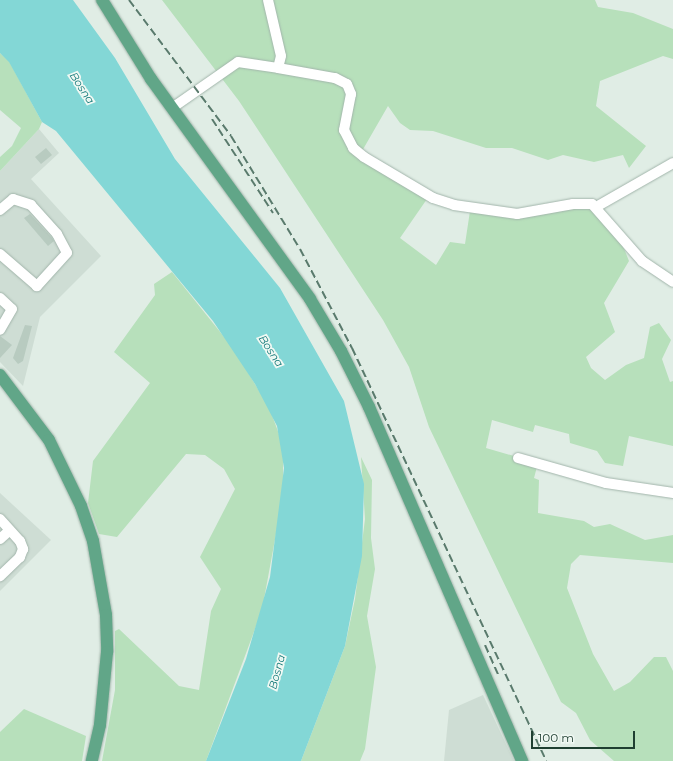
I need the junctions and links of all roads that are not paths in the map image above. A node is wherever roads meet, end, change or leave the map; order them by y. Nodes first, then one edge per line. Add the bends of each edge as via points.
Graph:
1 (102, 0) edge
2 (268, 0) edge
3 (278, 68) junction
4 (172, 108) junction
5 (673, 163) edge
6 (596, 207) junction
7 (0, 210) edge
8 (0, 254) edge
9 (673, 282) edge
10 (0, 298) edge
11 (0, 330) edge
12 (0, 375) edge
13 (518, 458) dead end
14 (673, 493) edge
15 (0, 519) edge
16 (10, 530) junction
17 (0, 539) edge
18 (0, 576) edge
19 (92, 761) edge
20 (522, 761) edge

1 - 4 main road
2 - 3 street via 281,56
3 - 4 street via 238,62
3 - 6 street via 335,78 347,84 351,94 344,130 353,148 433,198 454,205 517,214 573,204
4 - 20 main road via 306,294 341,352 381,434
5 - 6 street
6 - 9 street via 626,246
7 - 8 street via 13,199 31,205 57,234 67,252 37,286
10 - 11 street via 12,309
12 - 19 main road via 49,440 81,506 92,541 106,615 107,652 100,725
13 - 14 street via 598,481
15 - 16 street
16 - 17 street
16 - 18 street via 20,541 22,554

